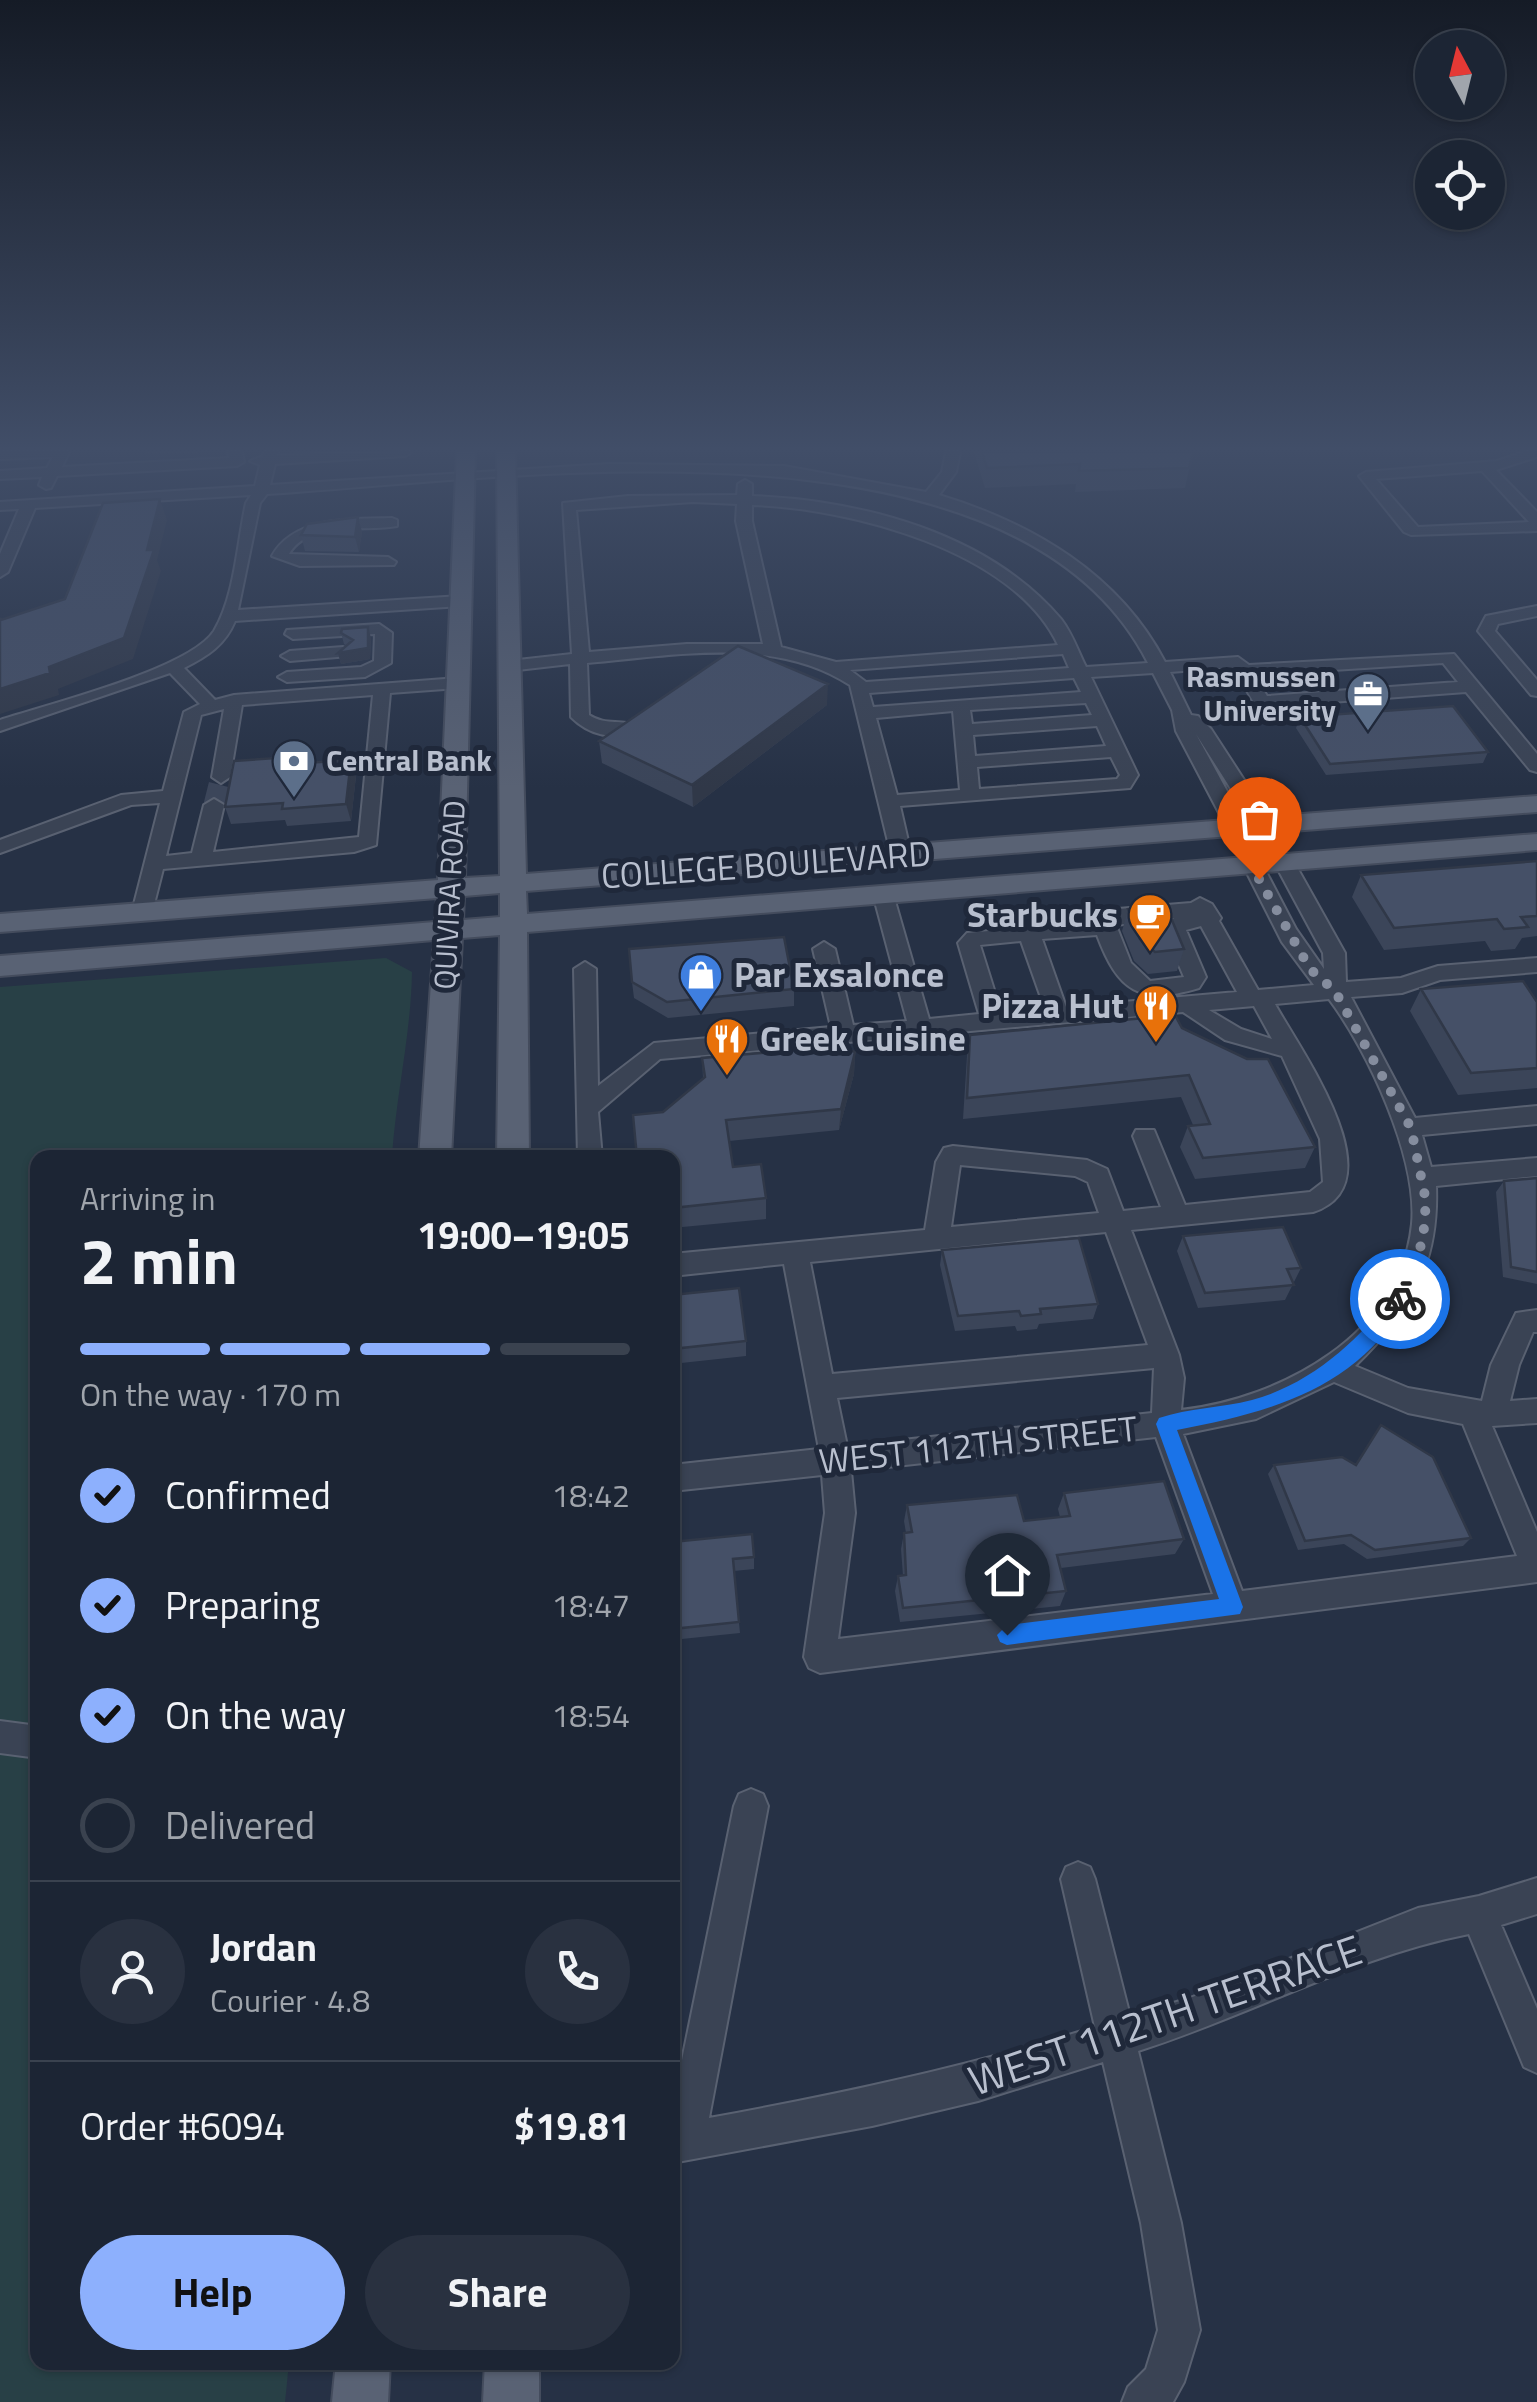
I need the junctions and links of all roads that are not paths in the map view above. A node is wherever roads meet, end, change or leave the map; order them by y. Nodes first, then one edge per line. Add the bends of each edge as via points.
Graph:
1 (239, 564) edge
2 (462, 564) edge
3 (507, 564) edge
4 (573, 564) edge
5 (754, 564) edge
6 (989, 564) edge
7 (1072, 564) edge
8 (461, 601) junction
9 (1537, 611) edge
10 (297, 612) junction
11 (228, 616) junction
12 (1068, 649) junction
13 (773, 651) junction
14 (343, 652) edge
15 (290, 656) junction
16 (580, 659) junction
17 (174, 666) junction
18 (509, 666) junction
19 (834, 667) junction
20 (1160, 669) junction
21 (1243, 670) junction
22 (1080, 672) junction
23 (458, 683) junction
24 (1472, 686) junction
25 (859, 688) junction
26 (382, 689) junction
27 (1537, 691) edge
28 (284, 696) junction
29 (1092, 697) junction
30 (234, 700) junction
31 (210, 705) junction
32 (961, 705) junction
33 (866, 713) junction
34 (1102, 720) junction
35 (6, 724) edge
36 (627, 728) edge
37 (963, 730) junction
38 (1118, 752) junction
39 (966, 762) junction
40 (1537, 766) edge
41 (221, 777) tunnel mouth
42 (970, 794) junction
43 (172, 796) junction
44 (888, 800) junction
45 (1537, 804) edge
46 (214, 805) tunnel mouth
47 (1478, 809) junction
48 (1250, 827) junction
49 (1537, 842) edge
50 (0, 846) edge
51 (901, 854) junction
52 (201, 859) junction
53 (154, 862) junction
54 (1284, 862) junction
55 (1252, 864) junction
56 (1025, 882) junction
57 (513, 884) junction
58 (452, 888) junction
59 (883, 894) junction
60 (142, 912) junction
61 (1208, 913) junction
62 (514, 923) junction
63 (0, 924) edge
64 (1099, 928) junction
65 (448, 929) junction
66 (1029, 934) junction
67 (824, 949) dead end
68 (1537, 965) edge
69 (0, 966) edge
70 (585, 969) dead end
71 (1335, 991) junction
72 (1256, 998) junction
73 (1187, 1003) junction
74 (1129, 1008) junction
75 (1058, 1015) junction
76 (992, 1020) junction
77 (920, 1026) junction
78 (844, 1033) junction
79 (1286, 1048) junction
80 (586, 1109) junction
81 (1537, 1115) edge
82 (1411, 1128) junction
83 (1145, 1136) dead end
84 (435, 1150) edge
85 (512, 1150) edge
86 (589, 1150) edge
87 (1537, 1167) edge
88 (1424, 1177) junction
89 (1178, 1217) junction
90 (1118, 1223) junction
91 (936, 1240) junction
92 (795, 1253) junction
93 (680, 1264) edge
94 (1537, 1322) edge
95 (1165, 1355) junction
96 (1334, 1369) junction
97 (821, 1387) junction
98 (1537, 1411) edge
99 (1483, 1414) junction
100 (1166, 1424) junction
101 (836, 1460) junction
102 (680, 1477) edge
103 (1232, 1607) junction
104 (0, 1737) edge
105 (30, 1741) edge
106 (751, 1806) dead end
107 (1078, 1879) dead end
108 (1537, 1896) edge
109 (1478, 1914) junction
110 (1118, 2040) junction
111 (1537, 2054) edge
112 (680, 2134) edge
113 (680, 2143) edge
114 (362, 2370) edge
115 (512, 2370) edge
116 (360, 2402) edge
117 (511, 2402) edge
118 (1143, 2402) edge

1 - 11 street
2 - 8 main road, QUIVIRA ROAD
3 - 18 main road, QUIVIRA ROAD
4 - 16 street
5 - 13 street
6 - 12 street via 1056,624
7 - 20 street via 1130,618
8 - 10 street
8 - 23 main road, QUIVIRA ROAD
9 - 27 street via 1492,620 1486,631
10 - 11 street
10 - 15 street
11 - 17 street via 217,641
12 - 19 street
12 - 22 street
13 - 16 street
13 - 19 street
14 - 15 street
15 - 15 street via 379,630 384,633 380,665 372,670
15 - 28 street
16 - 18 street
16 - 36 street via 580,717 599,730
17 - 31 street
17 - 35 street via 62,704 47,700 15,710
18 - 57 main road, QUIVIRA ROAD
19 - 25 street
20 - 21 street via 1238,662
20 - 22 street
20 - 48 street via 1185,732
21 - 24 street via 1448,658
21 - 24 street via 1262,702
22 - 25 street
22 - 29 street
23 - 26 street
23 - 58 main road, QUIVIRA ROAD
24 - 40 street
25 - 33 street
26 - 28 street
26 - 52 street via 369,840
28 - 30 street
29 - 32 street
29 - 34 street
30 - 31 street
30 - 41 street
31 - 43 street via 193,712
32 - 33 street
32 - 37 street
33 - 44 street
34 - 37 street
34 - 38 street
37 - 39 street
38 - 39 street
38 - 42 street via 1130,775 1123,784
39 - 42 street
42 - 44 street
43 - 50 street via 128,799
43 - 53 street
44 - 51 street
45 - 47 main road, COLLEGE BOULEVARD
46 - 52 street
47 - 48 main road, COLLEGE BOULEVARD
47 - 55 main road via 1459,823 1283,838 1262,847
48 - 51 main road, COLLEGE BOULEVARD
48 - 56 main road via 1244,839 1214,851 1052,866
49 - 54 main road, COLLEGE BOULEVARD
51 - 57 main road, COLLEGE BOULEVARD
52 - 53 street
53 - 60 street
54 - 55 main road, COLLEGE BOULEVARD
54 - 71 street, WEST 112TH STREET via 1334,953
55 - 56 main road, COLLEGE BOULEVARD
55 - 71 street, WEST 112TH STREET via 1310,969
56 - 59 main road, COLLEGE BOULEVARD
57 - 58 main road, COLLEGE BOULEVARD
57 - 62 main road, QUIVIRA ROAD
58 - 60 main road, COLLEGE BOULEVARD
58 - 65 main road, QUIVIRA ROAD
59 - 62 main road, COLLEGE BOULEVARD
59 - 77 street
60 - 63 main road, COLLEGE BOULEVARD
61 - 64 street via 1118,916
61 - 64 street via 1174,928 1195,977 1183,986 1144,988 1129,981
61 - 72 street
62 - 65 main road, COLLEGE BOULEVARD
62 - 85 main road, QUIVIRA ROAD
64 - 66 street
64 - 74 street
65 - 69 main road, COLLEGE BOULEVARD
65 - 84 main road, QUIVIRA ROAD
66 - 75 street
66 - 76 street via 970,942
67 - 78 street
68 - 71 street via 1438,972 1402,985
70 - 80 street
71 - 72 street
71 - 82 street, WEST 112TH STREET
72 - 73 street
72 - 79 street
73 - 74 street
73 - 79 street via 1260,1047
74 - 75 street
75 - 76 street
76 - 77 street
77 - 78 street
78 - 80 street via 654,1050
79 - 89 street via 1324,1116 1335,1184 1313,1202
80 - 86 street
81 - 82 street
82 - 88 street, WEST 112TH STREET
83 - 89 street
87 - 88 street
88 - 96 street, WEST 112TH STREET via 1423,1240 1409,1284 1378,1330
89 - 90 street
90 - 91 street
90 - 91 street via 1100,1180 1087,1170 956,1154 948,1162
90 - 95 street
91 - 92 street
92 - 93 street
92 - 97 street
94 - 99 street via 1525,1321
95 - 97 street
95 - 100 street
96 - 99 street via 1382,1394 1444,1412
96 - 100 street, WEST 112TH STREET via 1256,1407
97 - 101 street
98 - 99 street
99 - 103 street via 1536,1568
100 - 101 street, WEST 112TH STREET
100 - 103 street
101 - 102 street, WEST 112TH STREET
101 - 103 street via 840,1513 820,1658
104 - 105 street
106 - 112 street
107 - 110 street
108 - 109 street, WEST 112TH TERRACE
109 - 110 street, WEST 112TH TERRACE via 1418,1926
109 - 111 street
110 - 113 street, WEST 112TH TERRACE via 872,2107
110 - 118 street via 1179,2330 1164,2382
114 - 116 main road
115 - 117 main road

